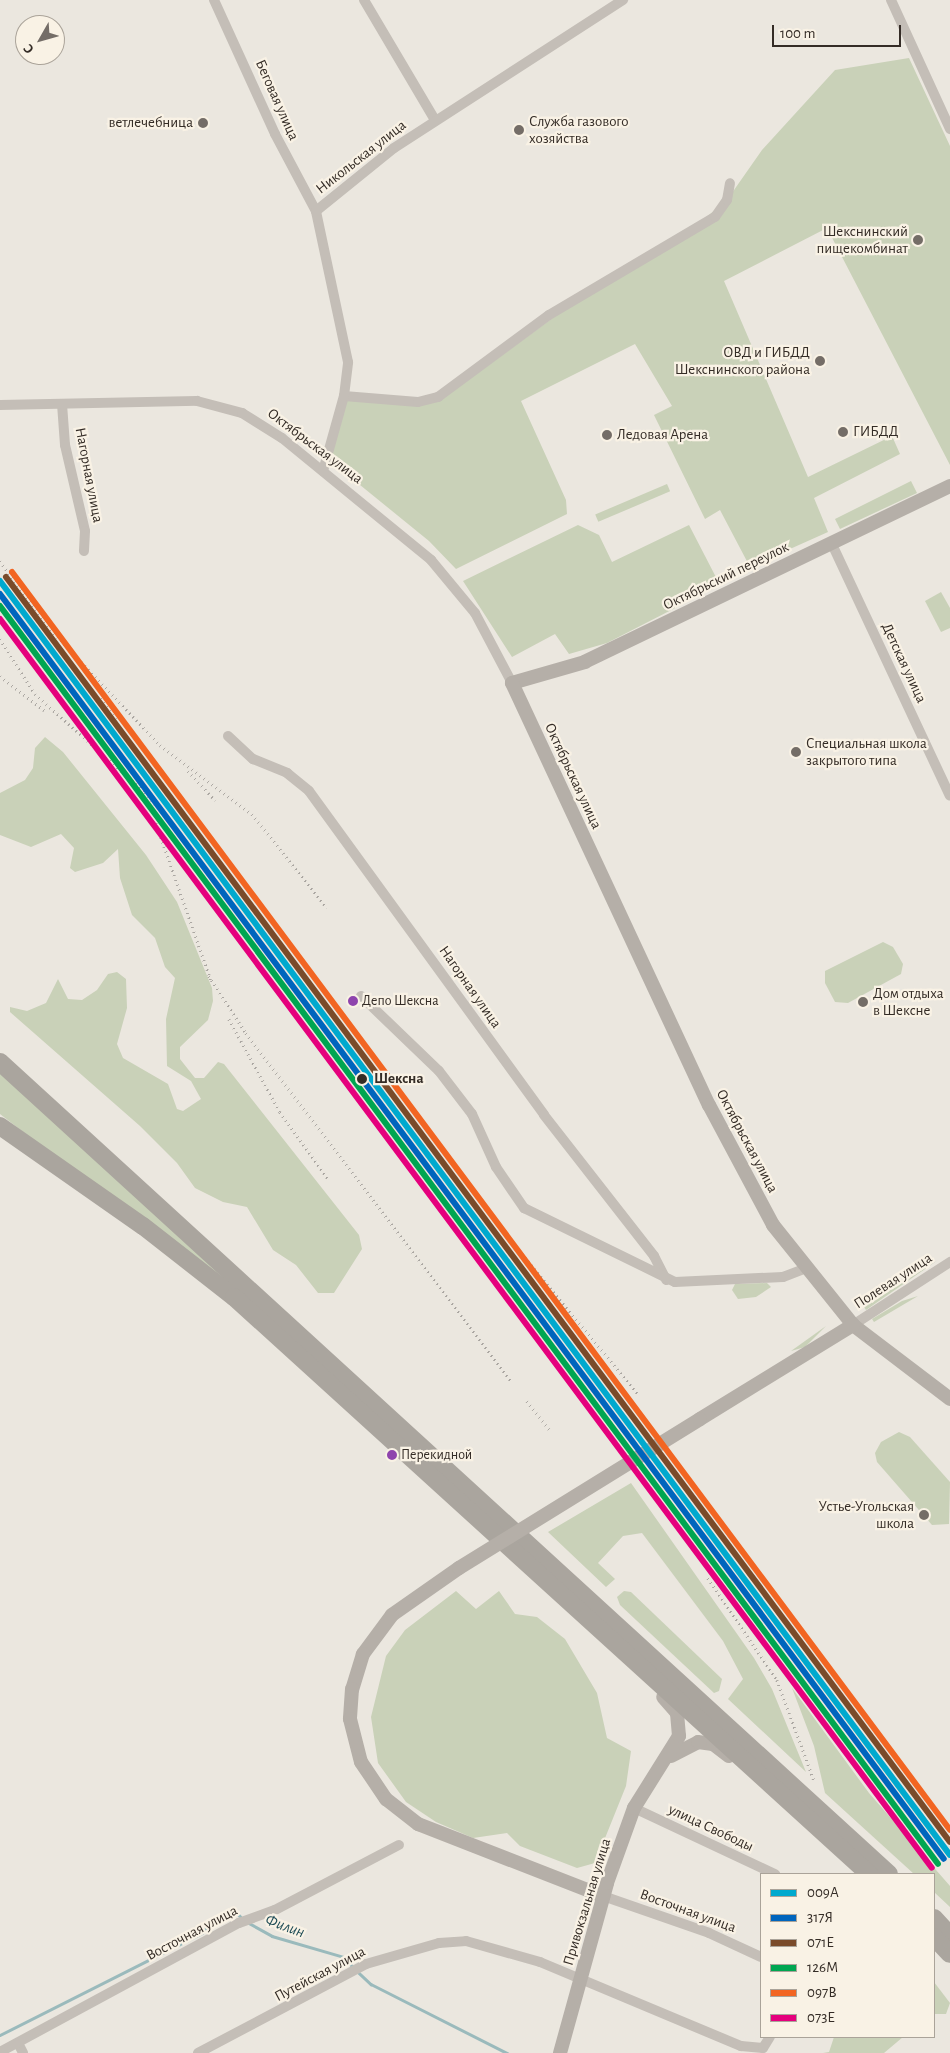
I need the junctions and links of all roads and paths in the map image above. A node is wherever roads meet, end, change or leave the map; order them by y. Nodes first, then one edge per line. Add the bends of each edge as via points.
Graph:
1 (214, 0) edge
2 (364, 0) edge
3 (623, 0) edge
4 (891, 0) edge
5 (435, 120) junction
6 (950, 129) edge
7 (730, 183) dead end
8 (316, 211) junction
9 (344, 396) junction
10 (62, 404) junction
11 (0, 405) edge
12 (322, 470) junction
13 (950, 486) edge
14 (831, 542) junction
15 (84, 551) dead end
16 (512, 683) junction
17 (228, 736) dead end
18 (950, 796) edge
19 (362, 996) dead end
20 (0, 1062) edge
21 (0, 1067) edge
22 (32, 1092) junction
23 (0, 1120) edge
24 (0, 1126) edge
25 (66, 1173) junction
26 (950, 1262) edge
27 (804, 1269) junction
28 (666, 1280) junction
29 (852, 1325) junction
30 (950, 1398) edge
31 (529, 1563) junction
32 (659, 1766) junction
33 (634, 1808) junction
34 (399, 1845) dead end
35 (773, 1873) edge
36 (858, 1873) edge
37 (868, 1873) edge
38 (888, 1873) edge
39 (603, 1896) junction
40 (935, 1919) edge
41 (950, 1935) edge
42 (935, 1938) edge
43 (935, 1944) edge
44 (950, 1956) edge
45 (760, 1957) edge
46 (582, 1978) junction
47 (769, 2038) edge
48 (18, 2043) junction
49 (0, 2052) edge
50 (23, 2053) edge
51 (198, 2053) edge
52 (560, 2053) edge

1 - 8 street, Беговая улица via 275,134
2 - 5 street
3 - 5 street, Никольская улица
4 - 6 street
5 - 8 street, Никольская улица
7 - 9 street via 728,200 715,217 549,316 438,396 418,402
8 - 9 street, Никольская улица via 348,362
9 - 12 street, Никольская улица
10 - 11 street, Октябрьская улица
10 - 12 street, Октябрьская улица via 220,404 264,426
10 - 15 street, Нагорная улица via 65,445 86,531
12 - 16 street, Октябрьская улица via 451,581 482,624
13 - 14 street, Октябрьский переулок
14 - 16 street, Октябрьский переулок via 585,662
14 - 18 street, Детская улица
16 - 27 street, Октябрьская улица via 709,1105 773,1225
17 - 28 street, Нагорная улица via 252,760 287,772 309,791 538,1107 654,1256
19 - 28 street via 440,1071 472,1114 496,1168 524,1208
20 - 22 highway
21 - 22 highway
22 - 38 highway
23 - 25 highway
24 - 25 highway
25 - 31 highway via 234,1297
26 - 29 street, Полевая улица
27 - 28 street via 783,1277 684,1283
27 - 29 street, Октябрьская улица
29 - 30 street, Октябрьская улица
29 - 39 street, bridge via 459,1568 392,1615 363,1654 354,1679 350,1719 361,1762 386,1798 418,1824
31 - 32 street, Привокзальная улица via 575,1616 677,1713 679,1736
31 - 37 highway
32 - 33 street, Привокзальная улица
32 - 36 street via 691,1743 713,1744
33 - 35 street, улица Свободы
33 - 39 street, Привокзальная улица
34 - 48 street, Восточная улица via 239,1923
39 - 45 street, Восточная улица
39 - 46 street, Привокзальная улица
40 - 41 highway
42 - 44 highway
43 - 44 street
46 - 47 street, Путейская улица via 741,2046 762,2048
46 - 51 street, Путейская улица via 472,1941 439,1942 366,1964
46 - 52 street, Привокзальная улица
48 - 49 street, Восточная улица
48 - 50 street

